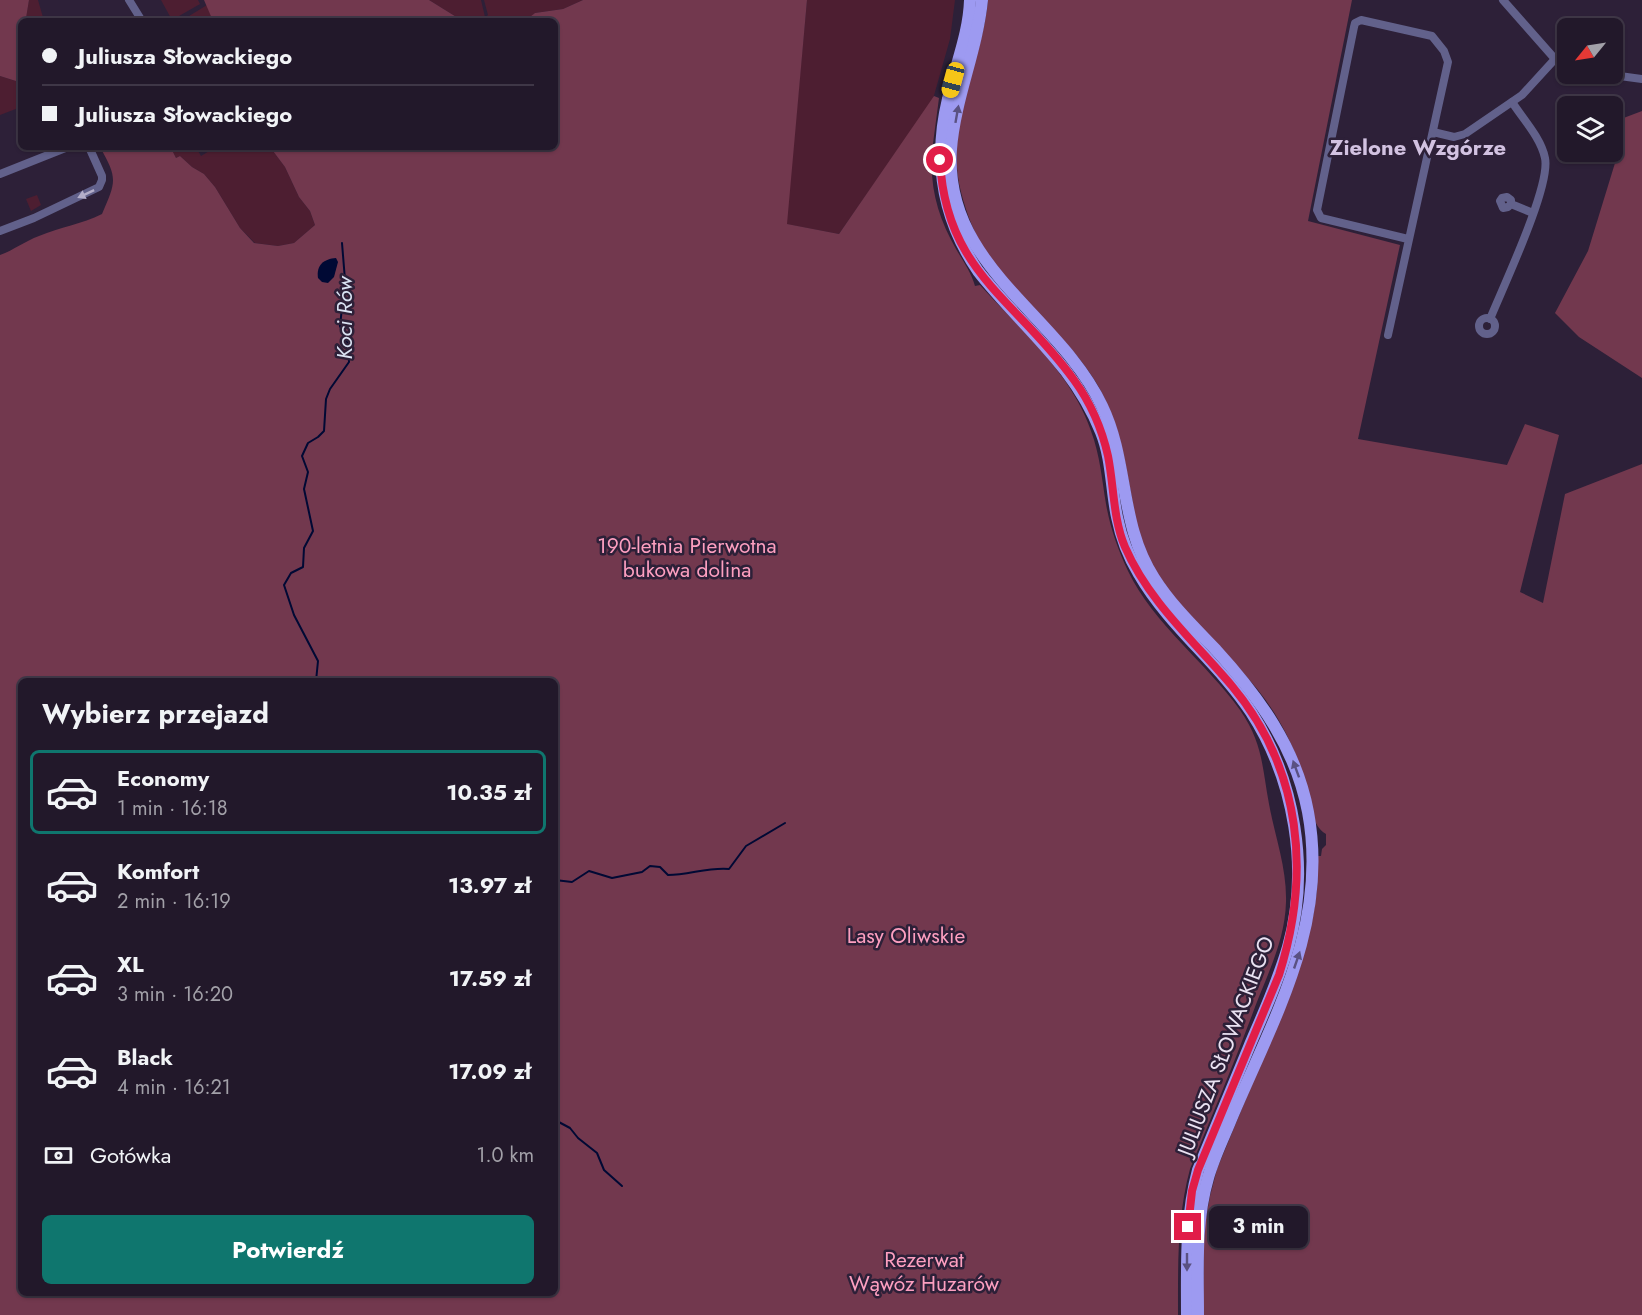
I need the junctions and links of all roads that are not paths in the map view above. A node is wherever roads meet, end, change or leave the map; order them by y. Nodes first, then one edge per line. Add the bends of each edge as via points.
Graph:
1 (129, 0) edge
2 (970, 0) edge
3 (982, 0) edge
4 (1503, 0) edge
5 (140, 18) edge
6 (1555, 59) joint
7 (1623, 76) edge
8 (1642, 79) edge
9 (1512, 102) junction
10 (1433, 132) junction
11 (60, 150) edge
12 (90, 150) edge
13 (0, 174) edge
14 (1511, 204) dead end
15 (1533, 213) junction
16 (0, 231) edge
17 (1408, 240) junction
18 (1490, 319) dead end
19 (1388, 335) dead end
20 (1187, 1315) edge
21 (1198, 1315) edge

1 - 5 street
2 -> 20 main road, JULIUSZA SŁOWACKIEGO via 942,129 940,175 952,225 978,271 1056,358 1086,398 1108,456 1124,545 1156,601 1234,688 1266,738 1292,813 1297,840 1292,928 1279,975 1192,1191 1188,1214
21 -> 3 main road, JULIUSZA SŁOWACKIEGO via 1199,1228 1208,1177 1301,948 1311,900 1312,838 1302,787 1275,726 1240,677 1168,597 1144,561 1132,533 1116,442 1093,387 998,278 966,227 954,188 951,150
4 - 6 street
6 - 9 street
7 - 8 street
9 - 10 street via 1461,136
9 - 15 street via 1545,159 1545,177
10 - 17 street
10 - 17 street via 1449,66 1440,45 1432,36 1366,20 1357,22 1318,215
11 - 13 street
12 -> 16 street via 102,176 99,187
14 - 15 street
15 - 18 street
17 - 19 street

